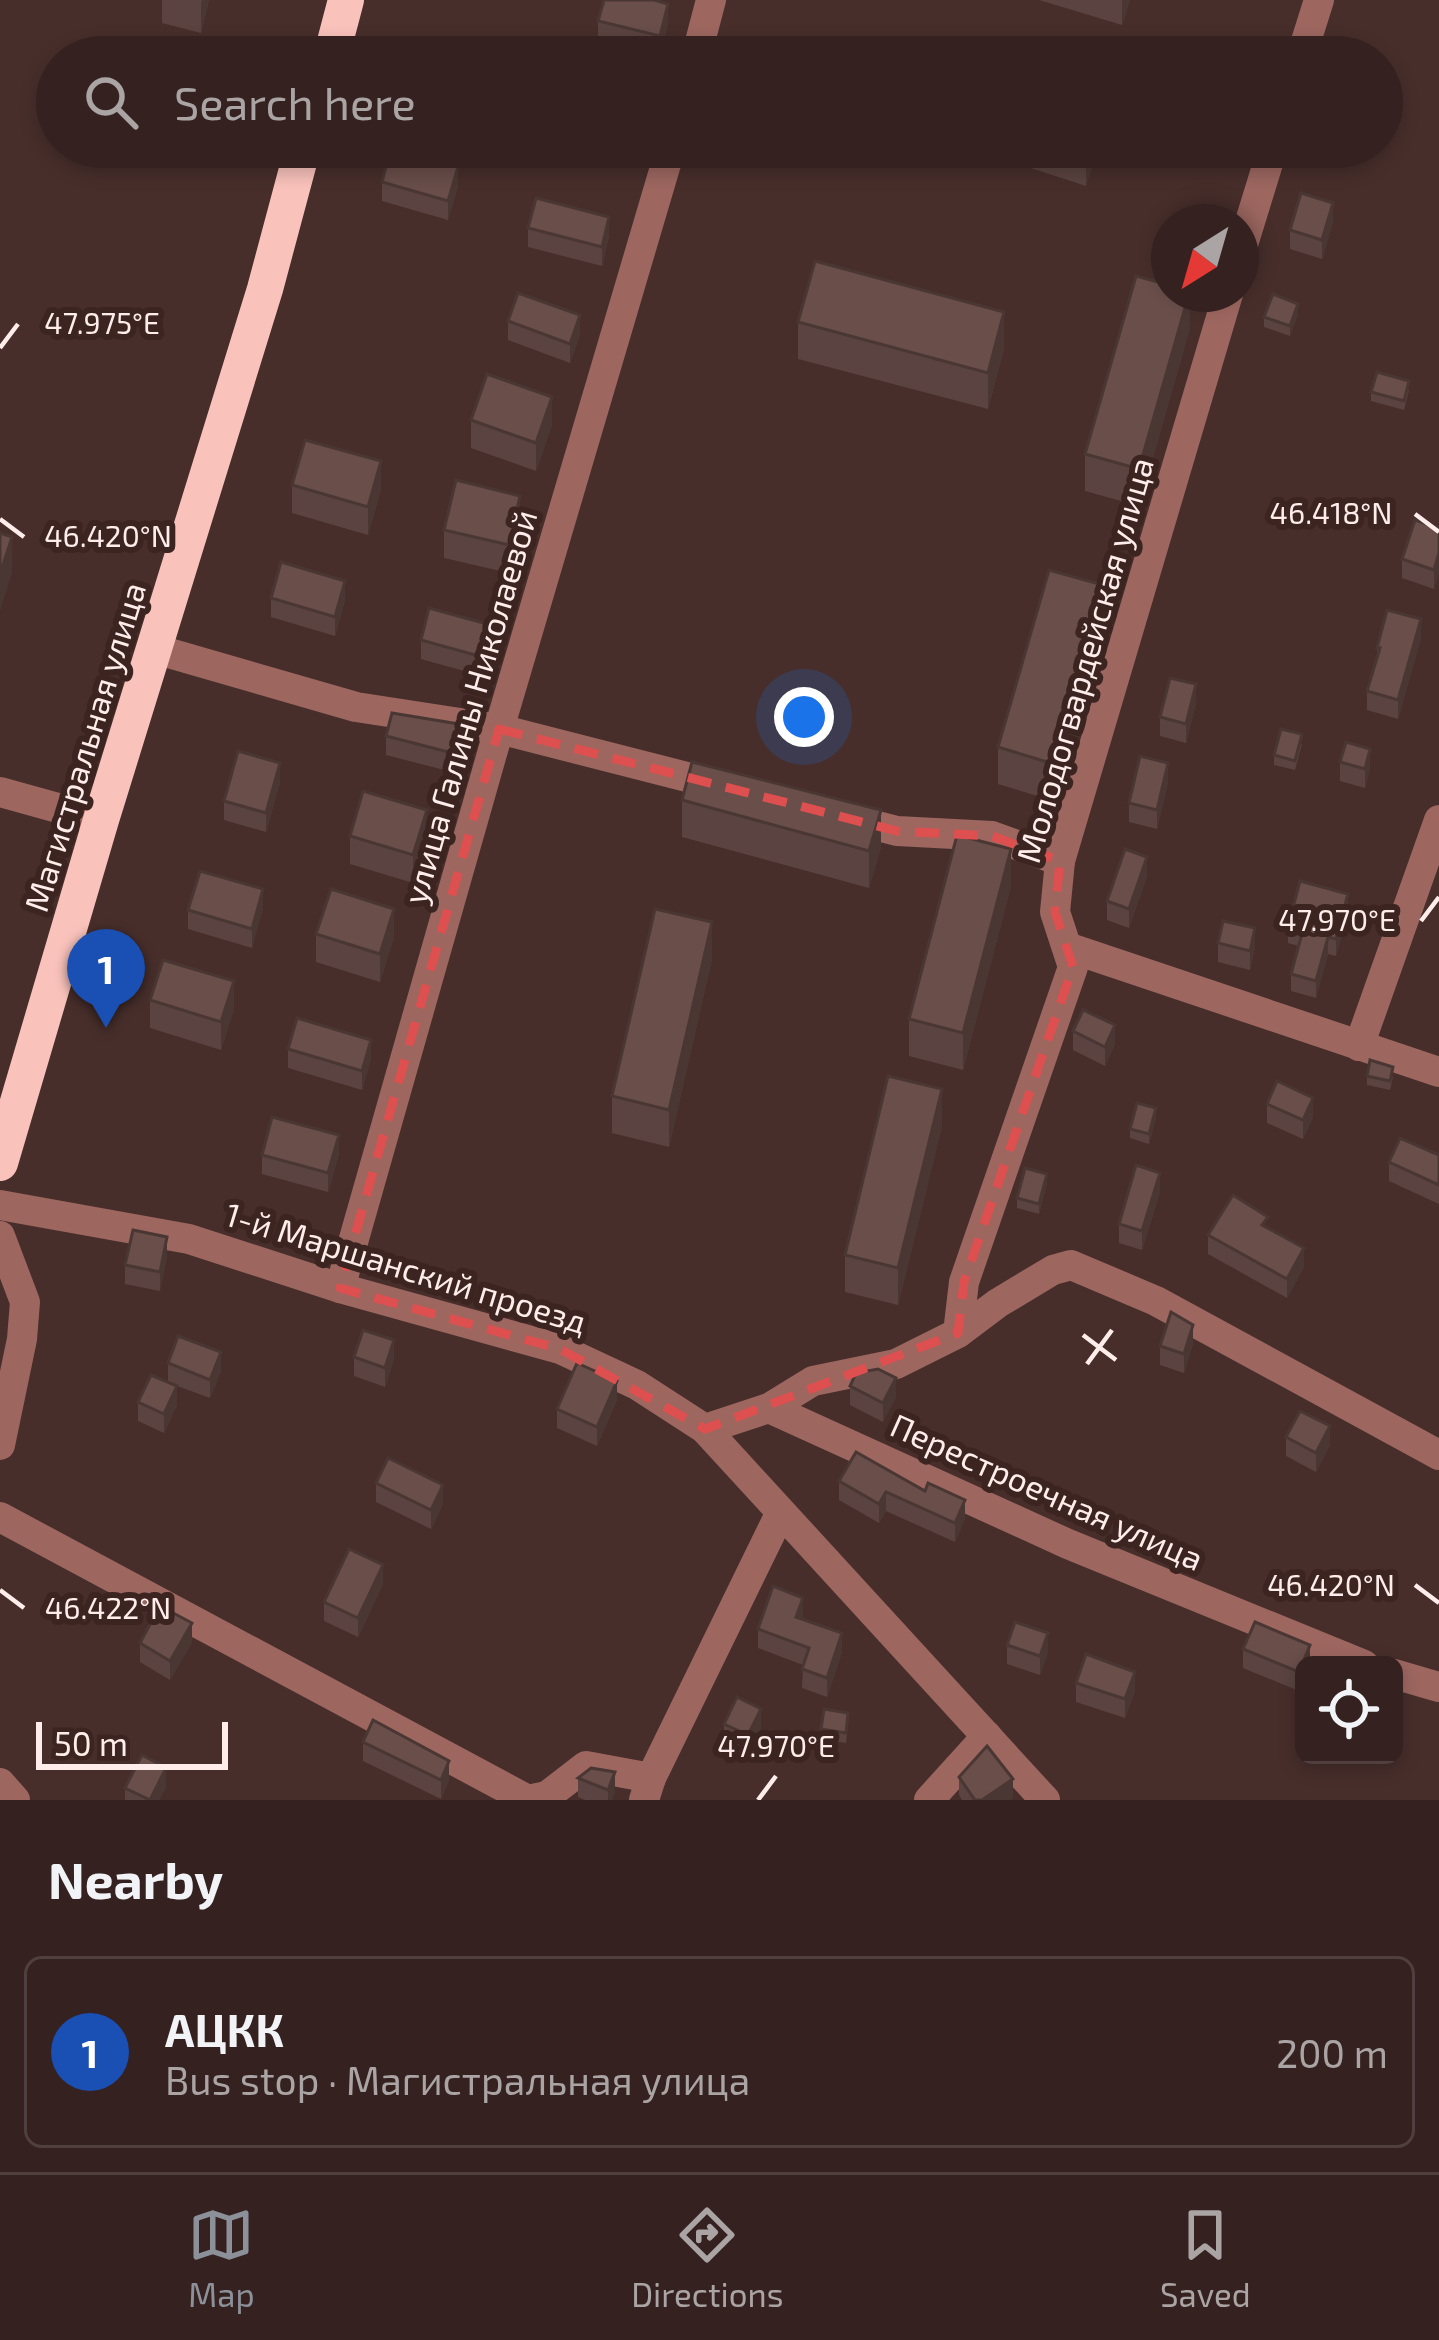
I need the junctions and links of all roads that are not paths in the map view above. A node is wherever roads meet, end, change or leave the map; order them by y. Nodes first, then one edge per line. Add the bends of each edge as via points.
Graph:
1 (346, 0) edge
2 (711, 0) edge
3 (1319, 0) edge
4 (337, 36) edge
5 (702, 36) edge
6 (1308, 36) edge
7 (297, 168) edge
8 (665, 168) edge
9 (1267, 168) edge
10 (1255, 204) edge
11 (1223, 312) edge
12 (155, 650) junction
13 (499, 729) junction
14 (0, 792) edge
15 (762, 796) edge
16 (807, 808) edge
17 (101, 820) junction
18 (1439, 820) edge
19 (1060, 861) junction
20 (1067, 947) junction
21 (1359, 1046) junction
22 (1439, 1072) edge
23 (0, 1163) edge
24 (0, 1205) edge
25 (0, 1236) edge
26 (340, 1288) junction
27 (958, 1333) junction
28 (769, 1408) junction
29 (705, 1429) junction
30 (0, 1445) edge
31 (1439, 1455) edge
32 (780, 1514) junction
33 (0, 1516) edge
34 (1342, 1656) edge
35 (1403, 1677) edge
36 (1439, 1687) edge
37 (987, 1736) junction
38 (0, 1783) edge
39 (648, 1789) edge
40 (15, 1800) edge
41 (929, 1800) edge
42 (1045, 1800) edge

1 - 4 highway
2 - 5 street
3 - 6 street
7 - 12 highway, Магистральная улица
8 - 13 street, улица Галины Николаевой
9 - 10 street
11 - 19 street, Молодогвардейская улица
12 - 13 street via 356,707
12 - 17 highway, Магистральная улица
13 - 15 street
13 - 26 street, улица Галины Николаевой
14 - 17 street
16 - 19 street via 897,831 992,836
17 - 23 highway, Магистральная улица
18 - 21 street
19 - 20 street, Молодогвардейская улица via 1054,912
20 - 21 street
20 - 27 street, Молодогвардейская улица via 1073,967 964,1282
21 - 22 street
24 - 26 street, 1-й Маршанский проезд via 189,1239
25 - 30 street via 25,1302
26 - 29 street, 1-й Маршанский проезд via 560,1349 637,1384
27 - 28 street via 896,1364 813,1381
27 - 31 street via 1071,1265 1156,1301
28 - 29 street
28 - 34 street, Перестроечная улица via 1068,1544
29 - 32 street, 1-й Маршанский проезд
32 - 37 street, 1-й Маршанский проезд
32 - 39 street
33 - 39 street via 528,1800 547,1796 586,1766
35 - 36 street
37 - 41 street
37 - 42 street, 1-й Маршанский проезд
38 - 40 street

